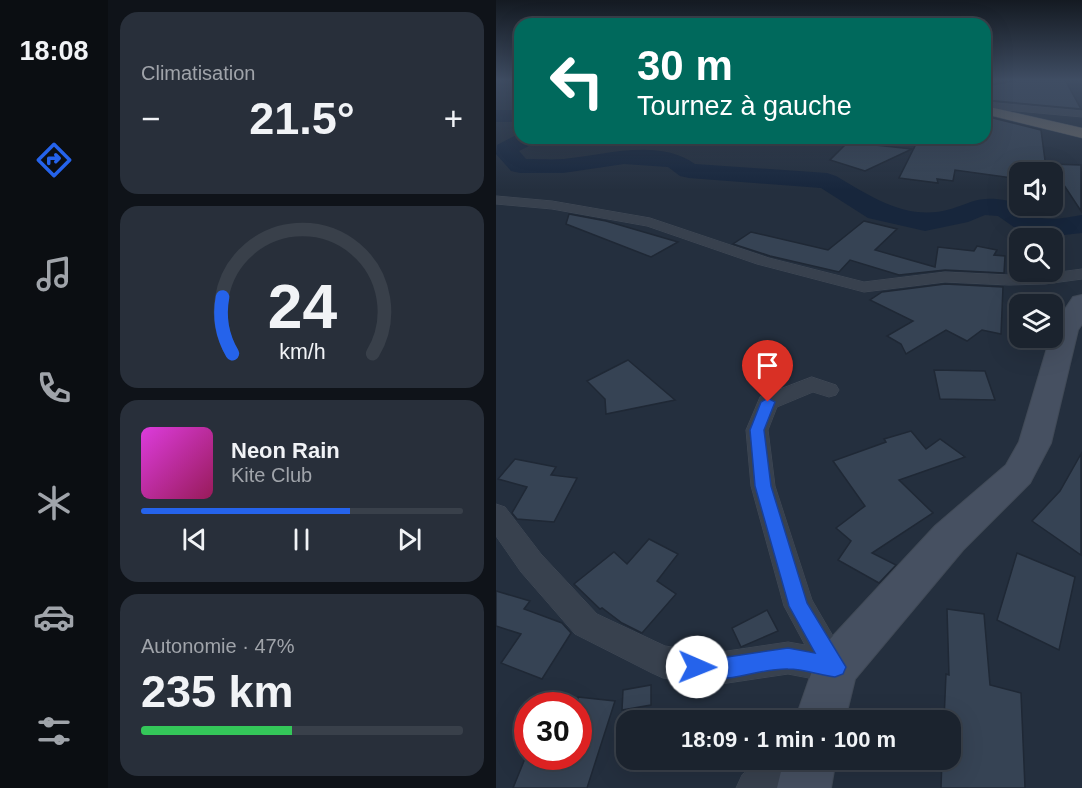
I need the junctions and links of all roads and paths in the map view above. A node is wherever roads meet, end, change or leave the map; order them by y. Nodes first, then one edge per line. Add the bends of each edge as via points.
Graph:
1 (1013, 117) edge
2 (1081, 133) edge
3 (496, 200) edge
4 (1081, 274) edge
5 (1081, 302) edge
6 (829, 390) dead end
7 (496, 515) edge
8 (835, 667) junction
9 (823, 710) edge
10 (777, 770) edge
11 (808, 770) edge
12 (755, 788) edge
13 (804, 788) edge

1 - 2 highway
3 - 4 street via 574,208 650,222 763,261 864,287 944,277 1009,280
5 - 8 main road via 1065,330 1034,443 1018,474 949,538
6 - 8 street via 812,384 768,402 757,430 763,486 799,606
7 - 8 street via 531,563 586,624 663,662 714,669 788,658
8 - 9 main road
10 - 12 street
11 - 13 main road

